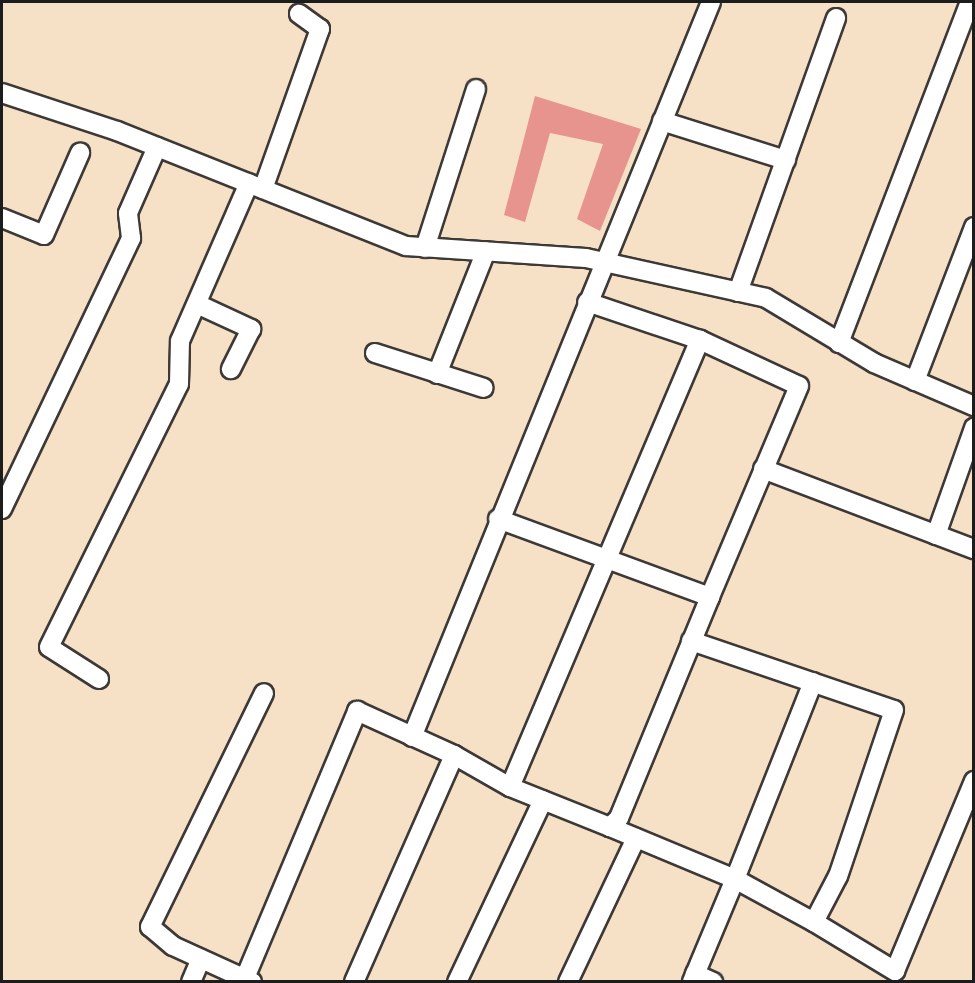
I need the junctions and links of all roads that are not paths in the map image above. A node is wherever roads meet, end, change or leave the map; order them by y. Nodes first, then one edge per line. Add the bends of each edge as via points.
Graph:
1 (711, 2) edge
2 (970, 2) edge
3 (299, 14) dead end
4 (836, 18) dead end
5 (476, 89) dead end
6 (2, 93) edge
7 (662, 121) junction
8 (157, 147) junction
9 (80, 153) dead end
10 (786, 159) junction
11 (256, 186) junction
12 (2, 218) edge
13 (974, 227) edge
14 (425, 248) junction
15 (486, 251) junction
16 (604, 261) junction
17 (738, 292) junction
18 (587, 302) junction
19 (197, 304) junction
20 (700, 340) junction
21 (839, 343) junction
22 (375, 353) dead end
23 (231, 369) dead end
24 (438, 374) junction
25 (915, 381) junction
26 (484, 388) dead end
27 (974, 406) edge
28 (974, 428) edge
29 (764, 469) junction
30 (2, 509) edge
31 (498, 519) junction
32 (936, 535) junction
33 (974, 549) edge
34 (606, 559) junction
35 (710, 597) junction
36 (691, 641) junction
37 (99, 679) dead end
38 (813, 682) junction
39 (264, 693) dead end
40 (412, 737) junction
41 (454, 755) junction
42 (974, 781) edge
43 (510, 787) junction
44 (543, 800) junction
45 (610, 827) junction
46 (636, 838) junction
47 (735, 879) junction
48 (814, 922) junction
49 (201, 959) junction
50 (892, 976) edge
51 (694, 978) edge
52 (248, 980) edge
53 (190, 981) edge
54 (354, 981) edge
55 (457, 981) edge
56 (568, 981) edge
57 (713, 981) edge

1 - 7 street
2 - 21 street
3 - 11 street via 320,29
4 - 10 street
5 - 14 street
6 - 8 street
7 - 10 street
7 - 16 street
8 - 11 street
8 - 30 street via 128,213 131,238
9 - 12 street via 44,236
10 - 17 street
11 - 14 street via 406,246
11 - 19 street
13 - 25 street
14 - 15 street
15 - 16 street
15 - 24 street
16 - 17 street
16 - 18 street
17 - 21 street via 766,298
18 - 20 street
18 - 31 street
19 - 23 street via 251,329
19 - 37 street via 180,341 179,384 49,647
20 - 29 street via 799,386
20 - 34 street
21 - 25 street
22 - 24 street
24 - 26 street
25 - 27 street
28 - 32 street
29 - 32 street
29 - 35 street
31 - 34 street
31 - 40 street
32 - 33 street
34 - 35 street
34 - 43 street
35 - 36 street
36 - 38 street
36 - 45 street via 619,818
38 - 47 street
38 - 48 street via 894,710 838,876
39 - 49 street via 150,927 173,946
40 - 41 street
40 - 52 street via 357,711
41 - 43 street
41 - 54 street
42 - 50 street
43 - 44 street
44 - 45 street
44 - 55 street
45 - 46 street
46 - 47 street
46 - 56 street
47 - 48 street
47 - 51 street
48 - 50 street
49 - 52 street
49 - 53 street
51 - 57 street

